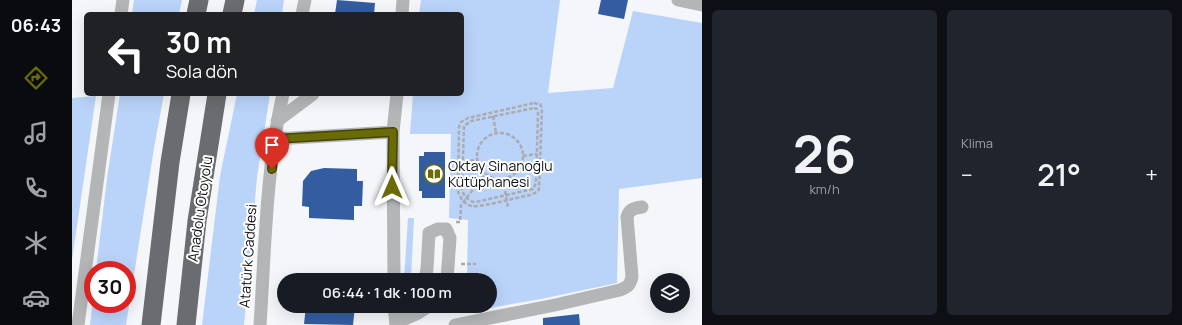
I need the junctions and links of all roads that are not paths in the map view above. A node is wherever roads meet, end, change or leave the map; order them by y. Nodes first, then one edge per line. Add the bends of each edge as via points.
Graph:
1 (123, 0) edge
2 (199, 0) edge
3 (235, 0) edge
4 (403, 0) edge
5 (678, 0) edge
6 (702, 5) edge
7 (121, 12) edge
8 (196, 12) edge
9 (232, 12) edge
10 (402, 12) edge
11 (109, 96) edge
12 (181, 96) edge
13 (217, 96) edge
14 (283, 96) edge
15 (310, 96) edge
16 (396, 96) edge
17 (277, 121) junction
18 (393, 132) junction
19 (275, 139) junction
20 (170, 162) junction
21 (642, 207) dead end
22 (394, 273) edge
23 (426, 273) edge
24 (448, 273) edge
25 (395, 313) edge
26 (416, 313) edge
27 (396, 324) edge
28 (78, 325) edge
29 (141, 325) edge
30 (151, 325) edge
31 (186, 325) edge
32 (260, 325) edge
33 (455, 325) edge

1 - 7 street
2 - 8 highway
3 - 9 highway
4 - 10 street
5 - 6 street
11 - 28 street
12 - 20 highway
13 - 31 highway, Anadolu Otoyolu via 197,221
14 - 17 street, Atatürk Caddesi
15 - 17 street
16 - 18 street
17 - 19 street, Atatürk Caddesi
18 - 19 street
18 - 22 street
19 - 32 street, Atatürk Caddesi via 268,199
20 - 29 highway
20 - 30 highway
21 - 33 street via 632,209 627,217 632,277 628,287
23 - 24 street via 429,233 438,229 446,229 450,238
25 - 27 street
26 - 27 street

